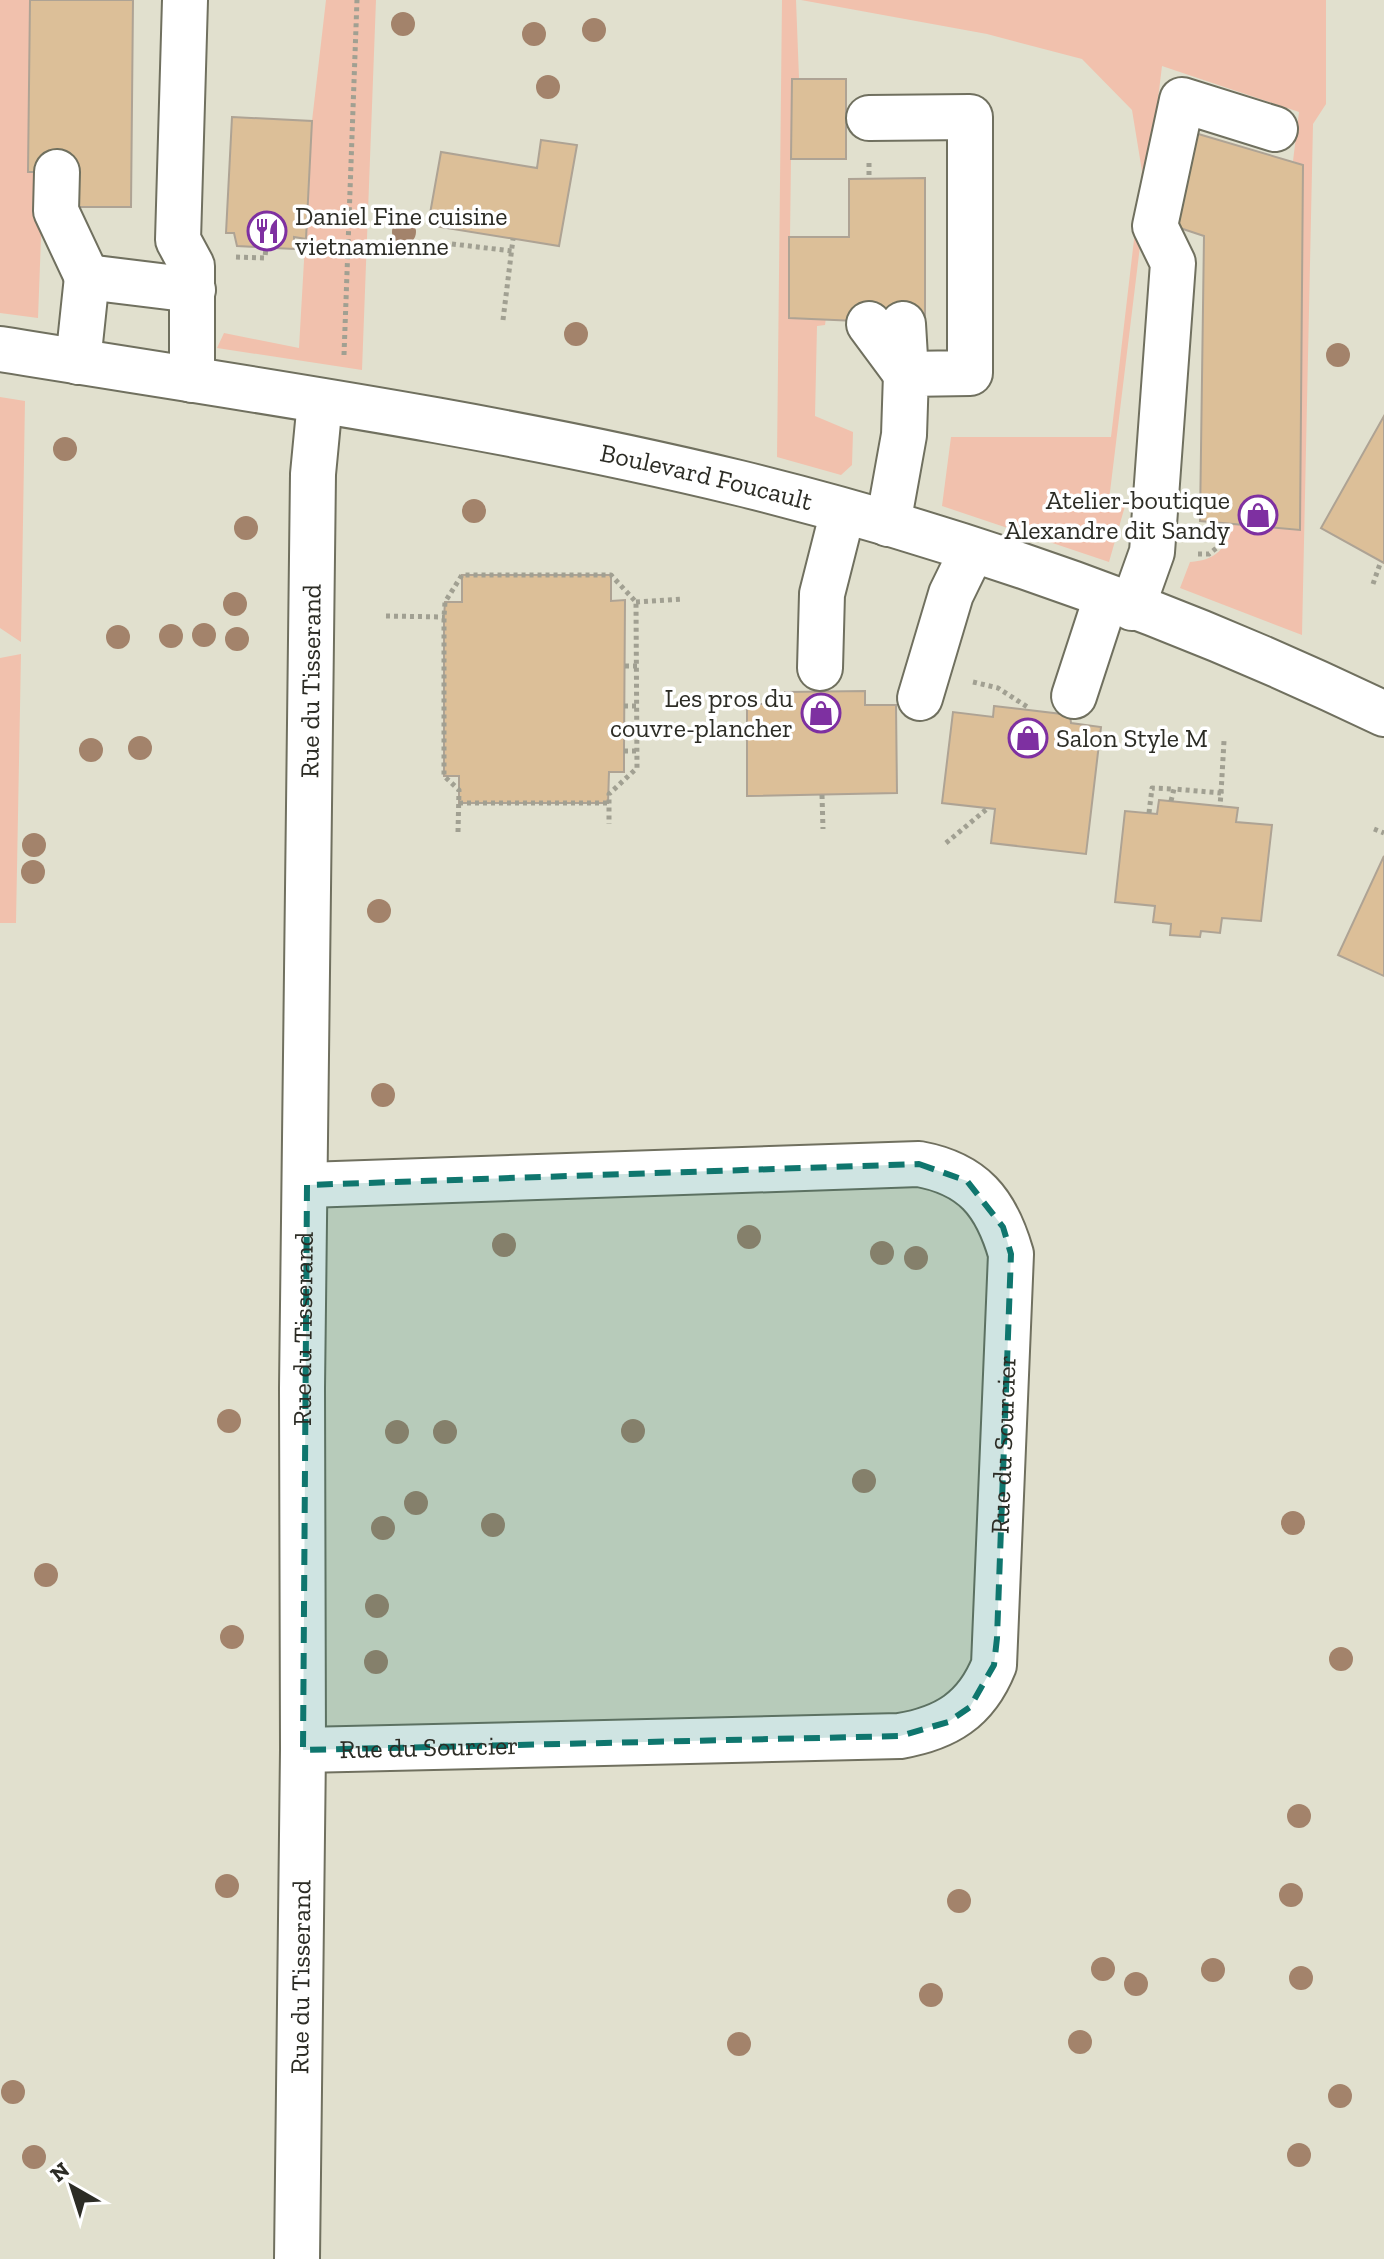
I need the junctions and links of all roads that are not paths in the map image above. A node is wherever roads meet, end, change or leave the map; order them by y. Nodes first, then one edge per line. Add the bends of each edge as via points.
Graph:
1 (185, 0) edge
2 (869, 118) dead end
3 (1275, 129) dead end
4 (57, 172) dead end
5 (87, 277) junction
6 (193, 290) junction
7 (886, 324) dead end
8 (0, 349) edge
9 (78, 362) junction
10 (906, 374) junction
11 (192, 380) junction
12 (331, 403) junction
13 (843, 511) junction
14 (888, 524) junction
15 (972, 551) junction
16 (1119, 603) junction
17 (820, 668) dead end
18 (923, 684) road end
19 (1074, 696) dead end
20 (1384, 714) edge
21 (307, 1185) junction
22 (303, 1750) junction
23 (297, 2259) edge

1 - 6 street via 178,240 192,266
2 - 10 street via 970,117 970,373
3 - 16 street via 1182,100 1155,226 1173,263 1154,541
4 - 5 street via 56,211
5 - 6 street
5 - 9 street
6 - 11 street
7 - 10 street
8 - 9 street, Boulevard Foucault
9 - 11 street, Boulevard Foucault
10 - 14 street via 904,435
11 - 12 street, Boulevard Foucault
12 - 13 street, Boulevard Foucault via 628,458
12 - 21 street, Rue du Tisserand via 313,474
13 - 14 street, Boulevard Foucault
13 - 17 street via 822,594
14 - 15 street, Boulevard Foucault
15 - 16 street, Boulevard Foucault
15 - 18 street via 951,594
16 - 19 street
16 - 20 street, Boulevard Foucault
21 - 22 street, Rue du Tisserand
21 - 22 street, Rue du Sourcier via 919,1164 947,1169 967,1181 1003,1227 1011,1254 994,1665 970,1707 948,1722 900,1736
22 - 23 street, Rue du Tisserand

